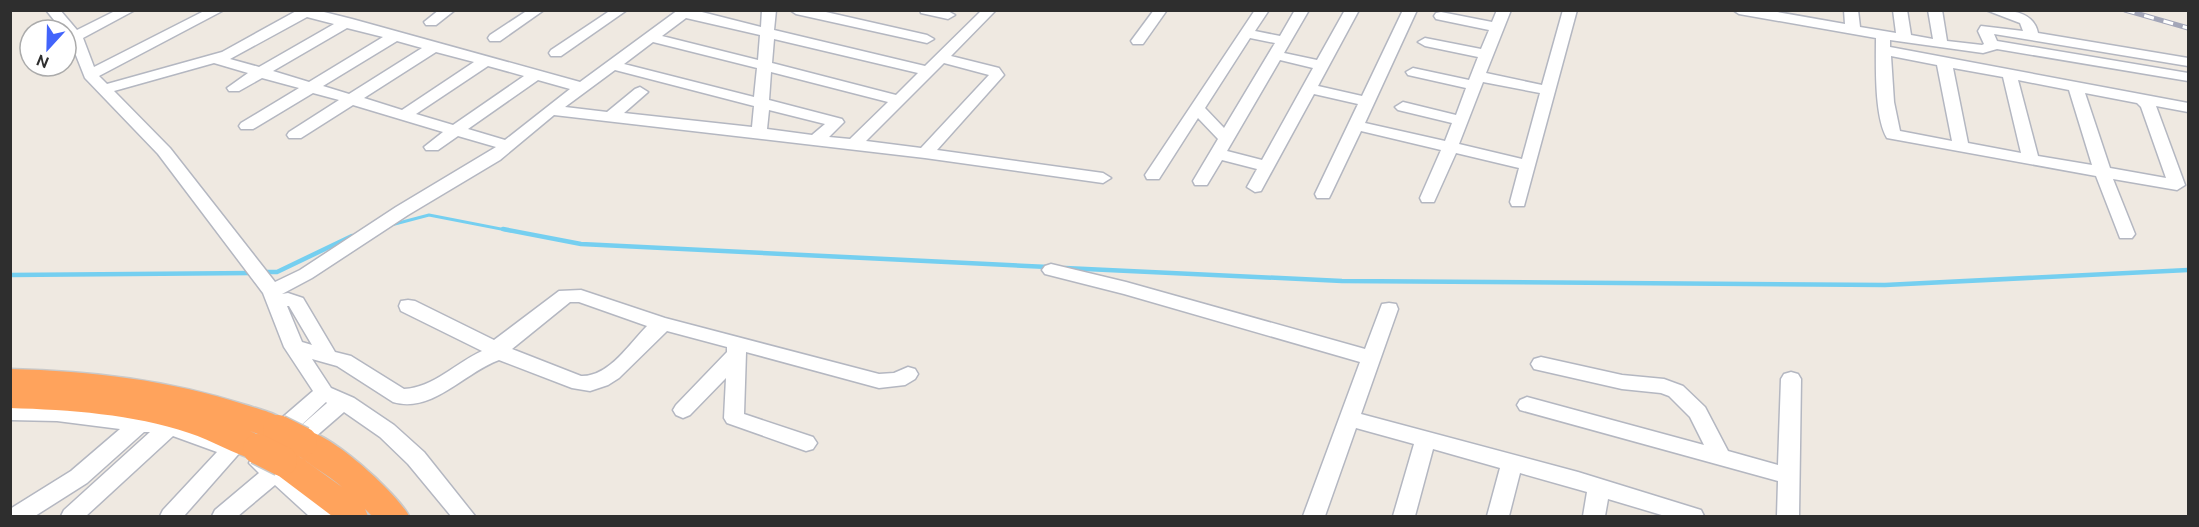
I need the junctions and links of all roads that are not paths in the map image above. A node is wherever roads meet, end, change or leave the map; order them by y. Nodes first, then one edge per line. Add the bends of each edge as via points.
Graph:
1 (129, 10) edge
2 (218, 10) edge
3 (450, 10) edge
4 (538, 10) edge
5 (621, 10) edge
6 (770, 10) edge
7 (796, 10) edge
8 (926, 10) edge
9 (990, 10) edge
10 (1161, 10) edge
11 (1262, 10) edge
12 (1302, 10) edge
13 (1352, 10) edge
14 (1410, 10) edge
15 (1504, 10) edge
16 (1570, 10) edge
17 (1739, 10) edge
18 (1851, 10) edge
19 (1899, 10) edge
20 (1935, 10) edge
21 (1992, 10) edge
22 (308, 11) edge
23 (686, 12) edge
24 (948, 15) dead end
25 (1441, 16) dead end
26 (1803, 16) edge
27 (347, 22) junction
28 (431, 22) dead end
29 (1497, 27) junction
30 (1853, 30) junction
31 (768, 33) junction
32 (1245, 33) junction
33 (78, 35) edge
34 (2031, 36) junction
35 (394, 37) junction
36 (650, 37) junction
37 (495, 38) dead end
38 (927, 39) dead end
39 (1904, 39) junction
40 (1138, 41) dead end
41 (1284, 41) junction
42 (1425, 42) dead end
43 (1883, 43) junction
44 (78, 44) edge
45 (1941, 45) junction
46 (1992, 45) junction
47 (434, 47) junction
48 (556, 53) dead end
49 (1486, 54) junction
50 (1275, 55) junction
51 (940, 58) junction
52 (216, 59) junction
53 (486, 61) junction
54 (1944, 62) junction
55 (2188, 62) edge
56 (611, 65) junction
57 (1321, 65) junction
58 (765, 66) junction
59 (261, 71) junction
60 (927, 71) junction
61 (1413, 72) dead end
62 (2010, 73) junction
63 (536, 74) junction
64 (90, 75) junction
65 (2188, 77) edge
66 (1475, 81) junction
67 (2075, 85) junction
68 (312, 87) junction
69 (581, 87) junction
70 (234, 88) dead end
71 (1309, 88) junction
72 (104, 89) junction
73 (1547, 90) junction
74 (640, 92) dead end
75 (2142, 99) junction
76 (350, 100) junction
77 (899, 100) junction
78 (1368, 102) junction
79 (762, 104) junction
80 (1196, 107) junction
81 (1403, 107) dead end
82 (2188, 107) edge
83 (551, 110) junction
84 (404, 115) junction
85 (610, 117) junction
86 (1459, 120) junction
87 (1355, 125) junction
88 (247, 126) dead end
89 (456, 130) junction
90 (759, 133) junction
91 (295, 135) dead end
92 (1227, 139) junction
93 (817, 140) junction
94 (854, 144) junction
95 (508, 146) junction
96 (432, 147) dead end
97 (1961, 147) junction
98 (1451, 148) junction
99 (925, 153) junction
100 (1218, 154) junction
101 (2031, 160) junction
102 (1527, 165) junction
103 (1266, 166) junction
104 (2103, 173) junction
105 (1153, 175) dead end
106 (1102, 178) dead end
107 (1201, 182) dead end
108 (1255, 187) dead end
109 (1323, 194) dead end
110 (1428, 198) dead end
111 (1518, 202) dead end
112 (2126, 234) dead end
113 (1051, 270) dead end
114 (266, 284) junction
115 (408, 306) dead end
116 (1389, 309) dead end
117 (662, 324) junction
118 (294, 347) junction
119 (736, 349) junction
120 (500, 351) junction
121 (327, 354) junction
122 (1371, 358) junction
123 (1541, 364) dead end
124 (908, 374) dead end
125 (10, 380) edge
126 (1791, 380) dead end
127 (10, 397) edge
128 (334, 397) junction
129 (1527, 405) dead end
130 (683, 410) dead end
131 (10, 412) edge
132 (1349, 418) junction
133 (140, 423) junction
134 (170, 427) junction
135 (1426, 438) junction
136 (806, 443) dead end
137 (268, 453) junction
138 (1721, 458) junction
139 (1512, 462) junction
140 (1789, 476) junction
141 (1599, 488) junction
142 (18, 516) edge
143 (72, 516) edge
144 (171, 516) edge
145 (223, 516) edge
146 (321, 516) edge
147 (352, 516) edge
148 (392, 516) edge
149 (464, 516) edge
150 (1314, 516) edge
151 (1404, 516) edge
152 (1498, 516) edge
153 (1594, 516) edge
154 (1693, 516) edge
155 (1788, 516) edge

1 - 33 street
2 - 64 street
3 - 28 street
4 - 37 street
5 - 48 street
6 - 31 street
7 - 38 street
8 - 24 street
9 - 51 street
10 - 40 street
11 - 32 street
12 - 41 street
13 - 57 street
14 - 78 street
15 - 29 street
16 - 73 street
17 - 26 street
18 - 30 street
19 - 39 street
20 - 45 street
21 - 34 street via 2025,20
22 - 27 street
22 - 52 street
23 - 31 street
23 - 36 street
25 - 29 street
26 - 30 street
27 - 35 street
27 - 59 street
29 - 49 street
30 - 43 street
31 - 58 street
31 - 60 street
32 - 41 street
32 - 80 street
34 - 46 street via 1986,29
34 - 55 street
35 - 47 street
35 - 68 street
36 - 56 street
36 - 58 street
39 - 43 street
39 - 45 street
41 - 50 street
42 - 49 street
43 - 54 street
43 - 97 street via 1893,135
44 - 64 street
45 - 46 street via 1983,49
46 - 65 street
47 - 53 street
47 - 76 street
49 - 66 street
50 - 57 street
50 - 92 street
51 - 60 street
51 - 99 street via 997,75
52 - 59 street
52 - 72 street
53 - 63 street
53 - 84 street
54 - 62 street
54 - 97 street
56 - 69 street
56 - 79 street
57 - 71 street
58 - 77 street
58 - 79 street
59 - 68 street
59 - 70 street
60 - 77 street
61 - 66 street
62 - 67 street
62 - 101 street
63 - 69 street
63 - 89 street
64 - 72 street
66 - 73 street
66 - 86 street
67 - 75 street
67 - 104 street
68 - 76 street
68 - 88 street
69 - 83 street
71 - 78 street
71 - 103 street
72 - 114 street via 164,151
73 - 102 street
74 - 85 street
75 - 82 street
75 - 104 street via 2148,105 2177,186
76 - 84 street
76 - 91 street
77 - 94 street
78 - 87 street
79 - 90 street
79 - 93 street via 836,123
80 - 92 street
80 - 105 street
81 - 86 street
83 - 85 street
83 - 95 street
84 - 89 street
85 - 90 street
86 - 98 street
87 - 98 street
87 - 109 street
89 - 95 street
89 - 96 street
90 - 93 street
92 - 100 street
93 - 94 street
94 - 99 street
95 - 114 street via 306,274
97 - 101 street
98 - 102 street
98 - 110 street
99 - 106 street
100 - 103 street
100 - 107 street
101 - 104 street
102 - 111 street
103 - 108 street
104 - 112 street
113 - 122 street
114 - 118 street
114 - 121 street via 296,302
115 - 120 street
116 - 122 street
117 - 119 street via 675,324
117 - 120 street via 581,296 566,295
117 - 120 street via 610,376 593,385
118 - 121 street
118 - 128 street
119 - 124 street via 879,381 898,380
119 - 130 street
119 - 136 street via 734,418
120 - 121 street via 407,398
122 - 132 street
123 - 138 street via 1676,391 1698,412
125 - 137 highway via 60,380 211,404
126 - 140 street
127 - 137 highway via 125,405 186,419
128 - 137 street
128 - 149 street via 368,416 409,451
129 - 138 street
131 - 133 street
132 - 135 street
132 - 150 street
133 - 134 street
133 - 142 street via 79,477
134 - 137 street
134 - 143 street
135 - 139 street
135 - 151 street
137 - 144 street
137 - 145 street
137 - 146 street
137 - 147 highway via 339,502
137 - 148 highway via 327,456 369,489
138 - 140 street
139 - 141 street
139 - 152 street
140 - 155 street
141 - 153 street
141 - 154 street

